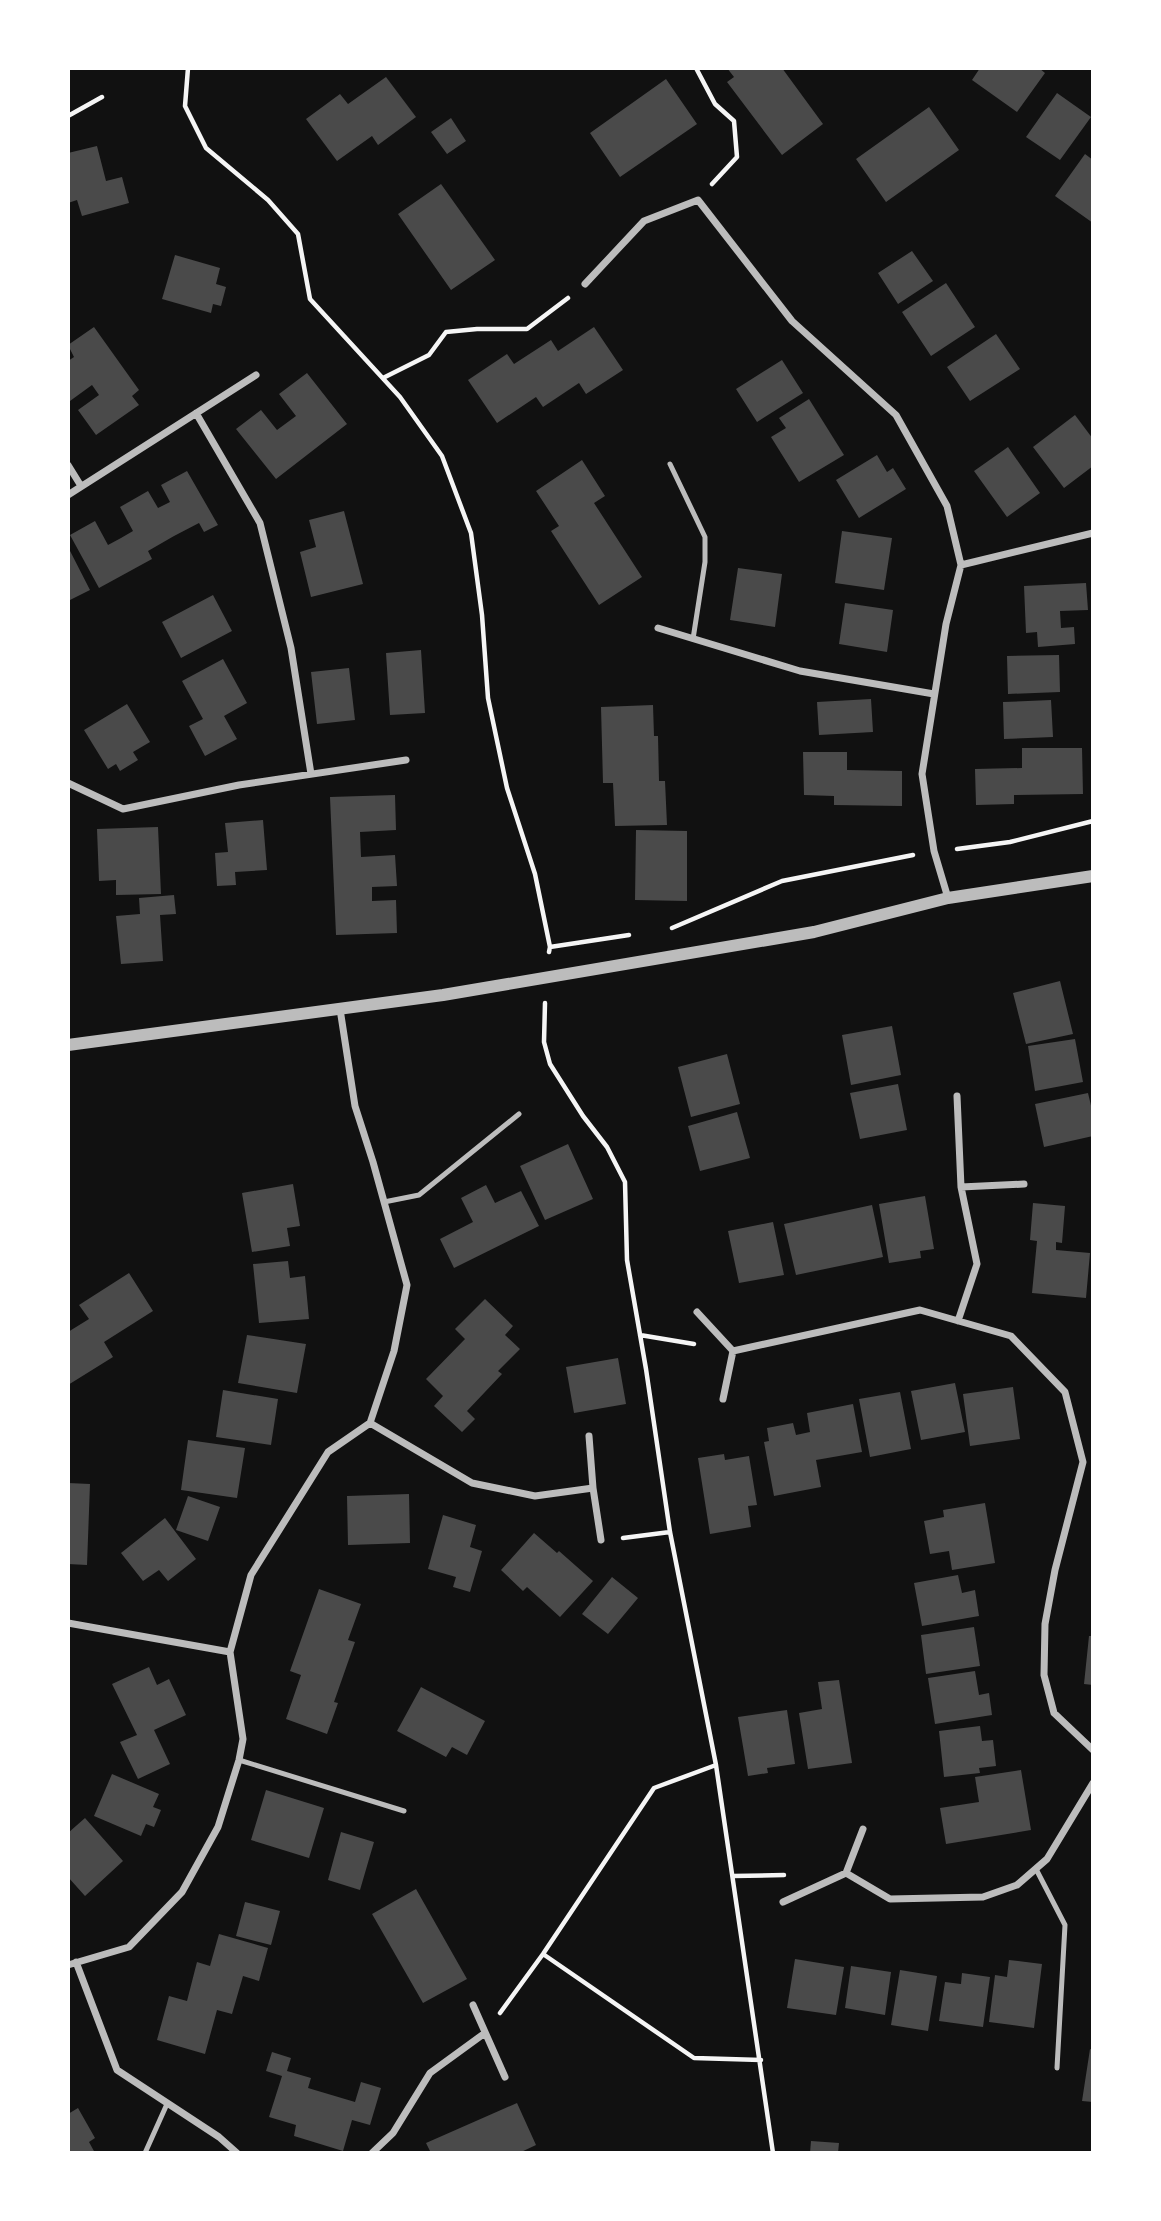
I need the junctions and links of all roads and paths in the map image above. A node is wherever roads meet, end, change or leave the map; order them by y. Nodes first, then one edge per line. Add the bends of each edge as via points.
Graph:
1 (188, 68) edge
2 (696, 68) edge
3 (102, 97) dead end
4 (68, 116) edge
5 (698, 200) junction
6 (585, 285) joint
7 (256, 375) dead end
8 (383, 378) junction
9 (197, 413) junction
10 (670, 464) dead end
11 (68, 465) edge
12 (81, 486) junction
13 (68, 495) edge
14 (1093, 533) edge
15 (961, 565) junction
16 (658, 628) dead end
17 (693, 639) junction
18 (934, 694) junction
19 (406, 760) dead end
20 (311, 774) junction
21 (68, 783) edge
22 (1093, 821) edge
23 (972, 848) dead end
24 (910, 855) dead end
25 (1093, 876) edge
26 (948, 898) junction
27 (671, 929) dead end
28 (631, 934) dead end
29 (550, 947) junction
30 (546, 978) junction
31 (340, 1009) junction
32 (545, 1013) dead end
33 (68, 1045) edge
34 (957, 1096) dead end
35 (519, 1114) dead end
36 (1024, 1184) dead end
37 (961, 1187) junction
38 (384, 1202) junction
39 (697, 1312) dead end
40 (958, 1321) junction
41 (640, 1335) junction
42 (733, 1351) junction
43 (723, 1399) dead end
44 (370, 1423) junction
45 (589, 1436) dead end
46 (593, 1488) junction
47 (670, 1532) junction
48 (601, 1540) joint
49 (68, 1623) edge
50 (230, 1652) junction
51 (1093, 1749) edge
52 (239, 1760) junction
53 (716, 1765) junction
54 (1093, 1783) edge
55 (404, 1811) dead end
56 (863, 1829) dead end
57 (1036, 1869) junction
58 (846, 1873) junction
59 (783, 1902) dead end
60 (543, 1954) junction
61 (72, 1964) edge
62 (472, 2005) dead end
63 (485, 2033) junction
64 (761, 2060) junction
65 (1057, 2068) dead end
66 (505, 2077) dead end
67 (167, 2104) junction
68 (145, 2153) edge
69 (237, 2153) edge
70 (372, 2153) edge
71 (773, 2153) edge

1 - 8 path via 185,106 206,148 268,200 299,234 310,299
2 - 5 path via 715,104 734,121 737,158
3 - 4 path
5 - 6 street via 643,221
5 - 15 street via 792,321 896,415 947,506
6 - 8 path via 527,329 446,332 429,355
7 - 9 street
8 - 29 path via 442,456 471,533 488,698
9 - 12 street
9 - 20 street via 260,523 291,648
10 - 17 lane via 705,537
11 - 12 street
12 - 13 street
14 - 15 street
15 - 18 street
16 - 17 street
17 - 18 street via 800,671
18 - 26 street via 922,774 934,851
19 - 20 street
20 - 21 street via 123,809
22 - 23 path
24 - 27 path via 782,881
25 - 26 street
26 - 30 street via 814,932
28 - 29 path
29 - 30 path
30 - 31 street
31 - 33 street
31 - 38 street via 355,1106
32 - 41 path via 544,1042 550,1064 607,1147 625,1182 626,1260
34 - 37 street
35 - 38 lane via 419,1195
36 - 37 street
37 - 40 street via 977,1264
38 - 44 street via 407,1285 394,1350
39 - 42 street
40 - 42 street via 920,1310
40 - 51 street via 1011,1336 1065,1392 1083,1462 1055,1570 1045,1625 1044,1675 1054,1713
41 - 42 path
41 - 47 path
42 - 43 street
44 - 46 street via 472,1483 535,1496
44 - 50 street via 328,1452 251,1575
45 - 46 street
46 - 48 street
47 - 48 path
47 - 53 path
49 - 50 street
50 - 52 street via 243,1739
52 - 55 lane
52 - 61 street via 218,1827 182,1892 129,1947
53 - 60 path via 654,1788
53 - 64 path
54 - 57 street via 1047,1859
56 - 58 street
57 - 58 street via 1017,1885 983,1897 890,1899
57 - 65 lane via 1065,1925
58 - 59 street
60 - 63 path
60 - 64 path via 694,2058
61 - 67 street via 117,2070
62 - 63 street
63 - 66 street
63 - 70 street via 430,2073 393,2133
64 - 71 path
67 - 68 lane
67 - 69 street

